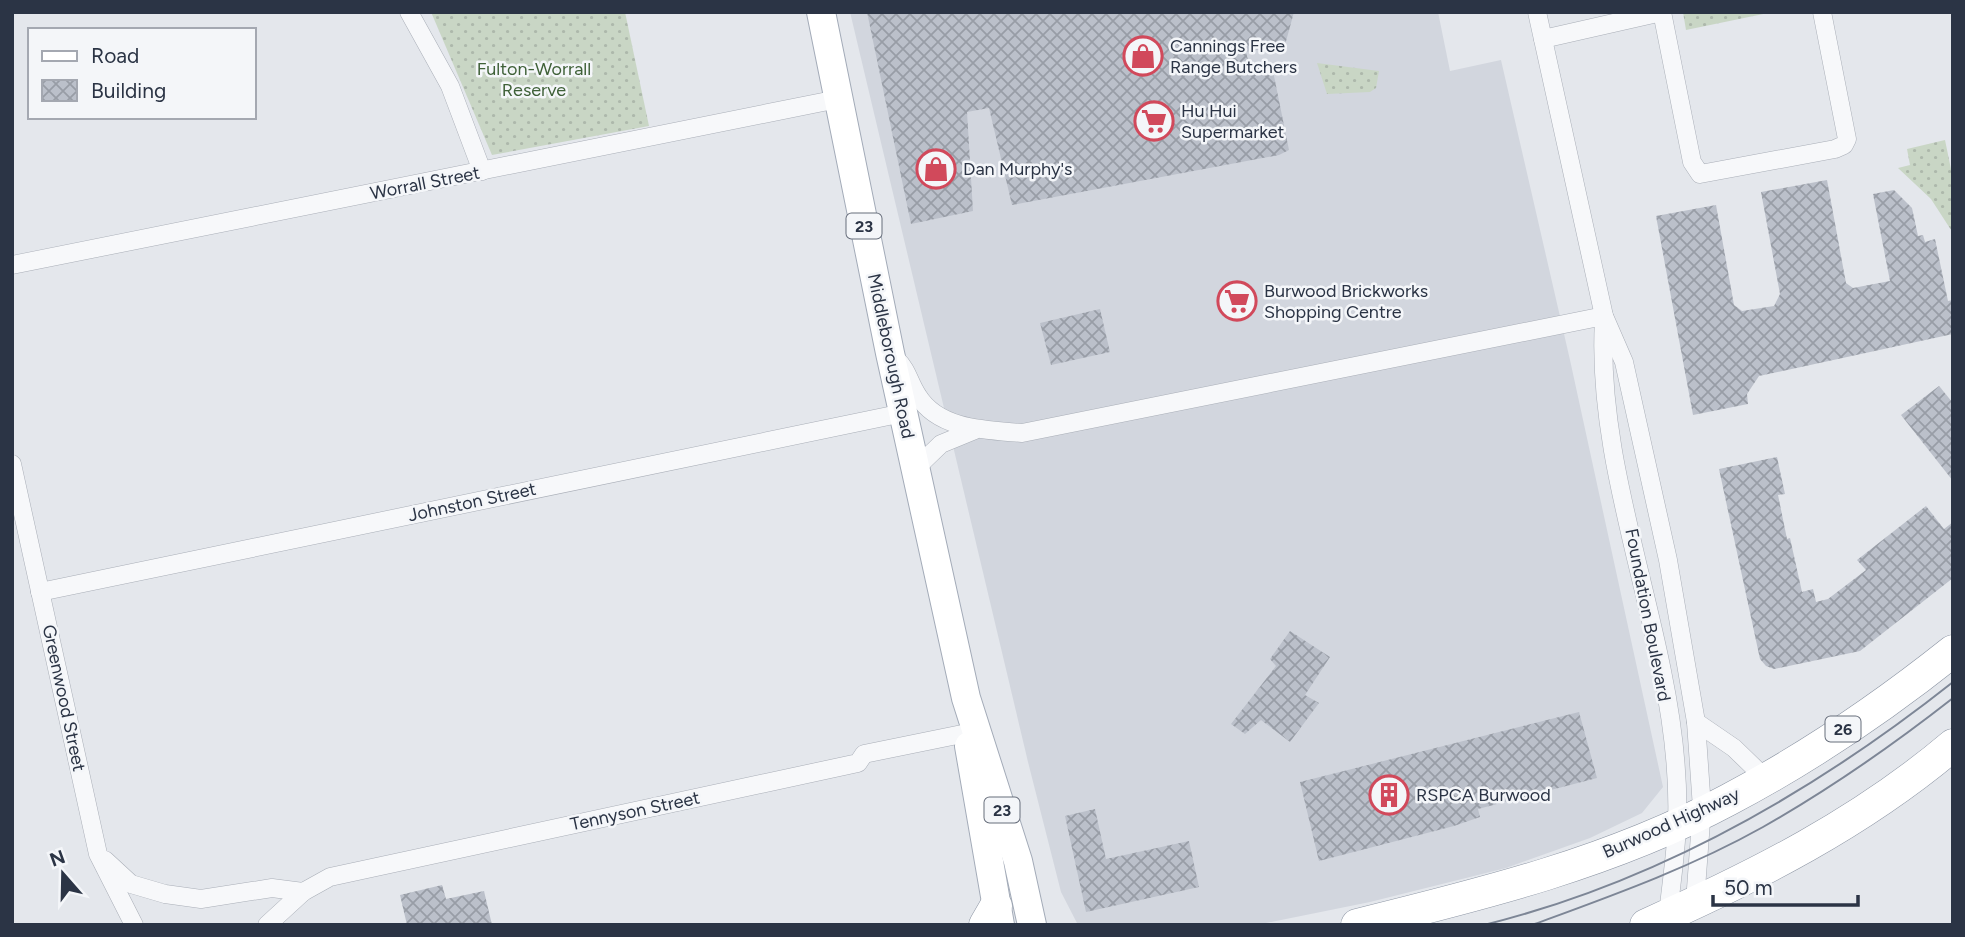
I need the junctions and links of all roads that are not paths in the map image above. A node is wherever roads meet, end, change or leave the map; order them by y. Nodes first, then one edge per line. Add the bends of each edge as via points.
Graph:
1 (409, 12) edge
2 (821, 12) edge
3 (1537, 12) edge
4 (1662, 12) edge
5 (1822, 12) edge
6 (1543, 39) junction
7 (838, 99) junction
8 (482, 171) junction
9 (12, 265) edge
10 (1604, 316) junction
11 (890, 353) junction
12 (903, 412) junction
13 (975, 429) junction
14 (12, 464) edge
15 (915, 469) junction
16 (40, 592) junction
17 (1953, 651) edge
18 (965, 698) junction
19 (1696, 722) junction
20 (967, 733) junction
21 (1953, 745) edge
22 (1765, 778) junction
23 (1689, 819) junction
24 (98, 854) junction
25 (303, 892) junction
26 (1670, 914) edge
27 (994, 919) edge
28 (134, 925) edge
29 (267, 925) edge
30 (1031, 925) edge
31 (1357, 925) edge

1 - 8 street via 450,86
2 - 7 main road, Middleborough Road / 23
3 - 6 street, Foundation Boulevard
4 - 5 street via 1692,162 1700,173 1844,145 1847,139
4 - 6 street
6 - 10 street, Foundation Boulevard
7 - 8 street, Worrall Street
7 - 11 main road, Middleborough Road / 23
8 - 9 street, Worrall Street
10 - 13 street via 1022,433
10 - 19 street, Foundation Boulevard via 1624,362 1668,560
10 - 23 street, Foundation Boulevard via 1601,366 1616,462
11 - 12 main road, Middleborough Road / 23
11 - 13 street via 905,368 918,397 936,415
12 - 15 main road, Middleborough Road / 23
12 - 16 street, Johnston Street
13 - 15 street via 941,444
14 - 16 street, Greenwood Street
15 - 18 main road, Middleborough Road / 23
16 - 24 street, Greenwood Street
17 - 22 highway, Burwood Highway / 26 via 1907,687
18 - 20 main road, Middleborough Road / 23
18 - 30 main road, Middleborough Road / 23 via 1015,852
19 - 22 street via 1734,748
19 - 23 street, Foundation Boulevard
20 - 25 street, Tennyson Street via 864,754 858,762 330,877
20 - 27 main road, Middleborough Road / 23
21 - 26 highway via 1823,839
22 - 23 highway, Burwood Highway / 26
23 - 26 street, Foundation Boulevard
23 - 26 street, Foundation Boulevard
23 - 31 highway, Burwood Highway / 26 via 1504,888
24 - 25 street via 131,884 164,894 201,899 272,888
24 - 28 street, Greenwood Street
25 - 29 street, Tennyson Street

